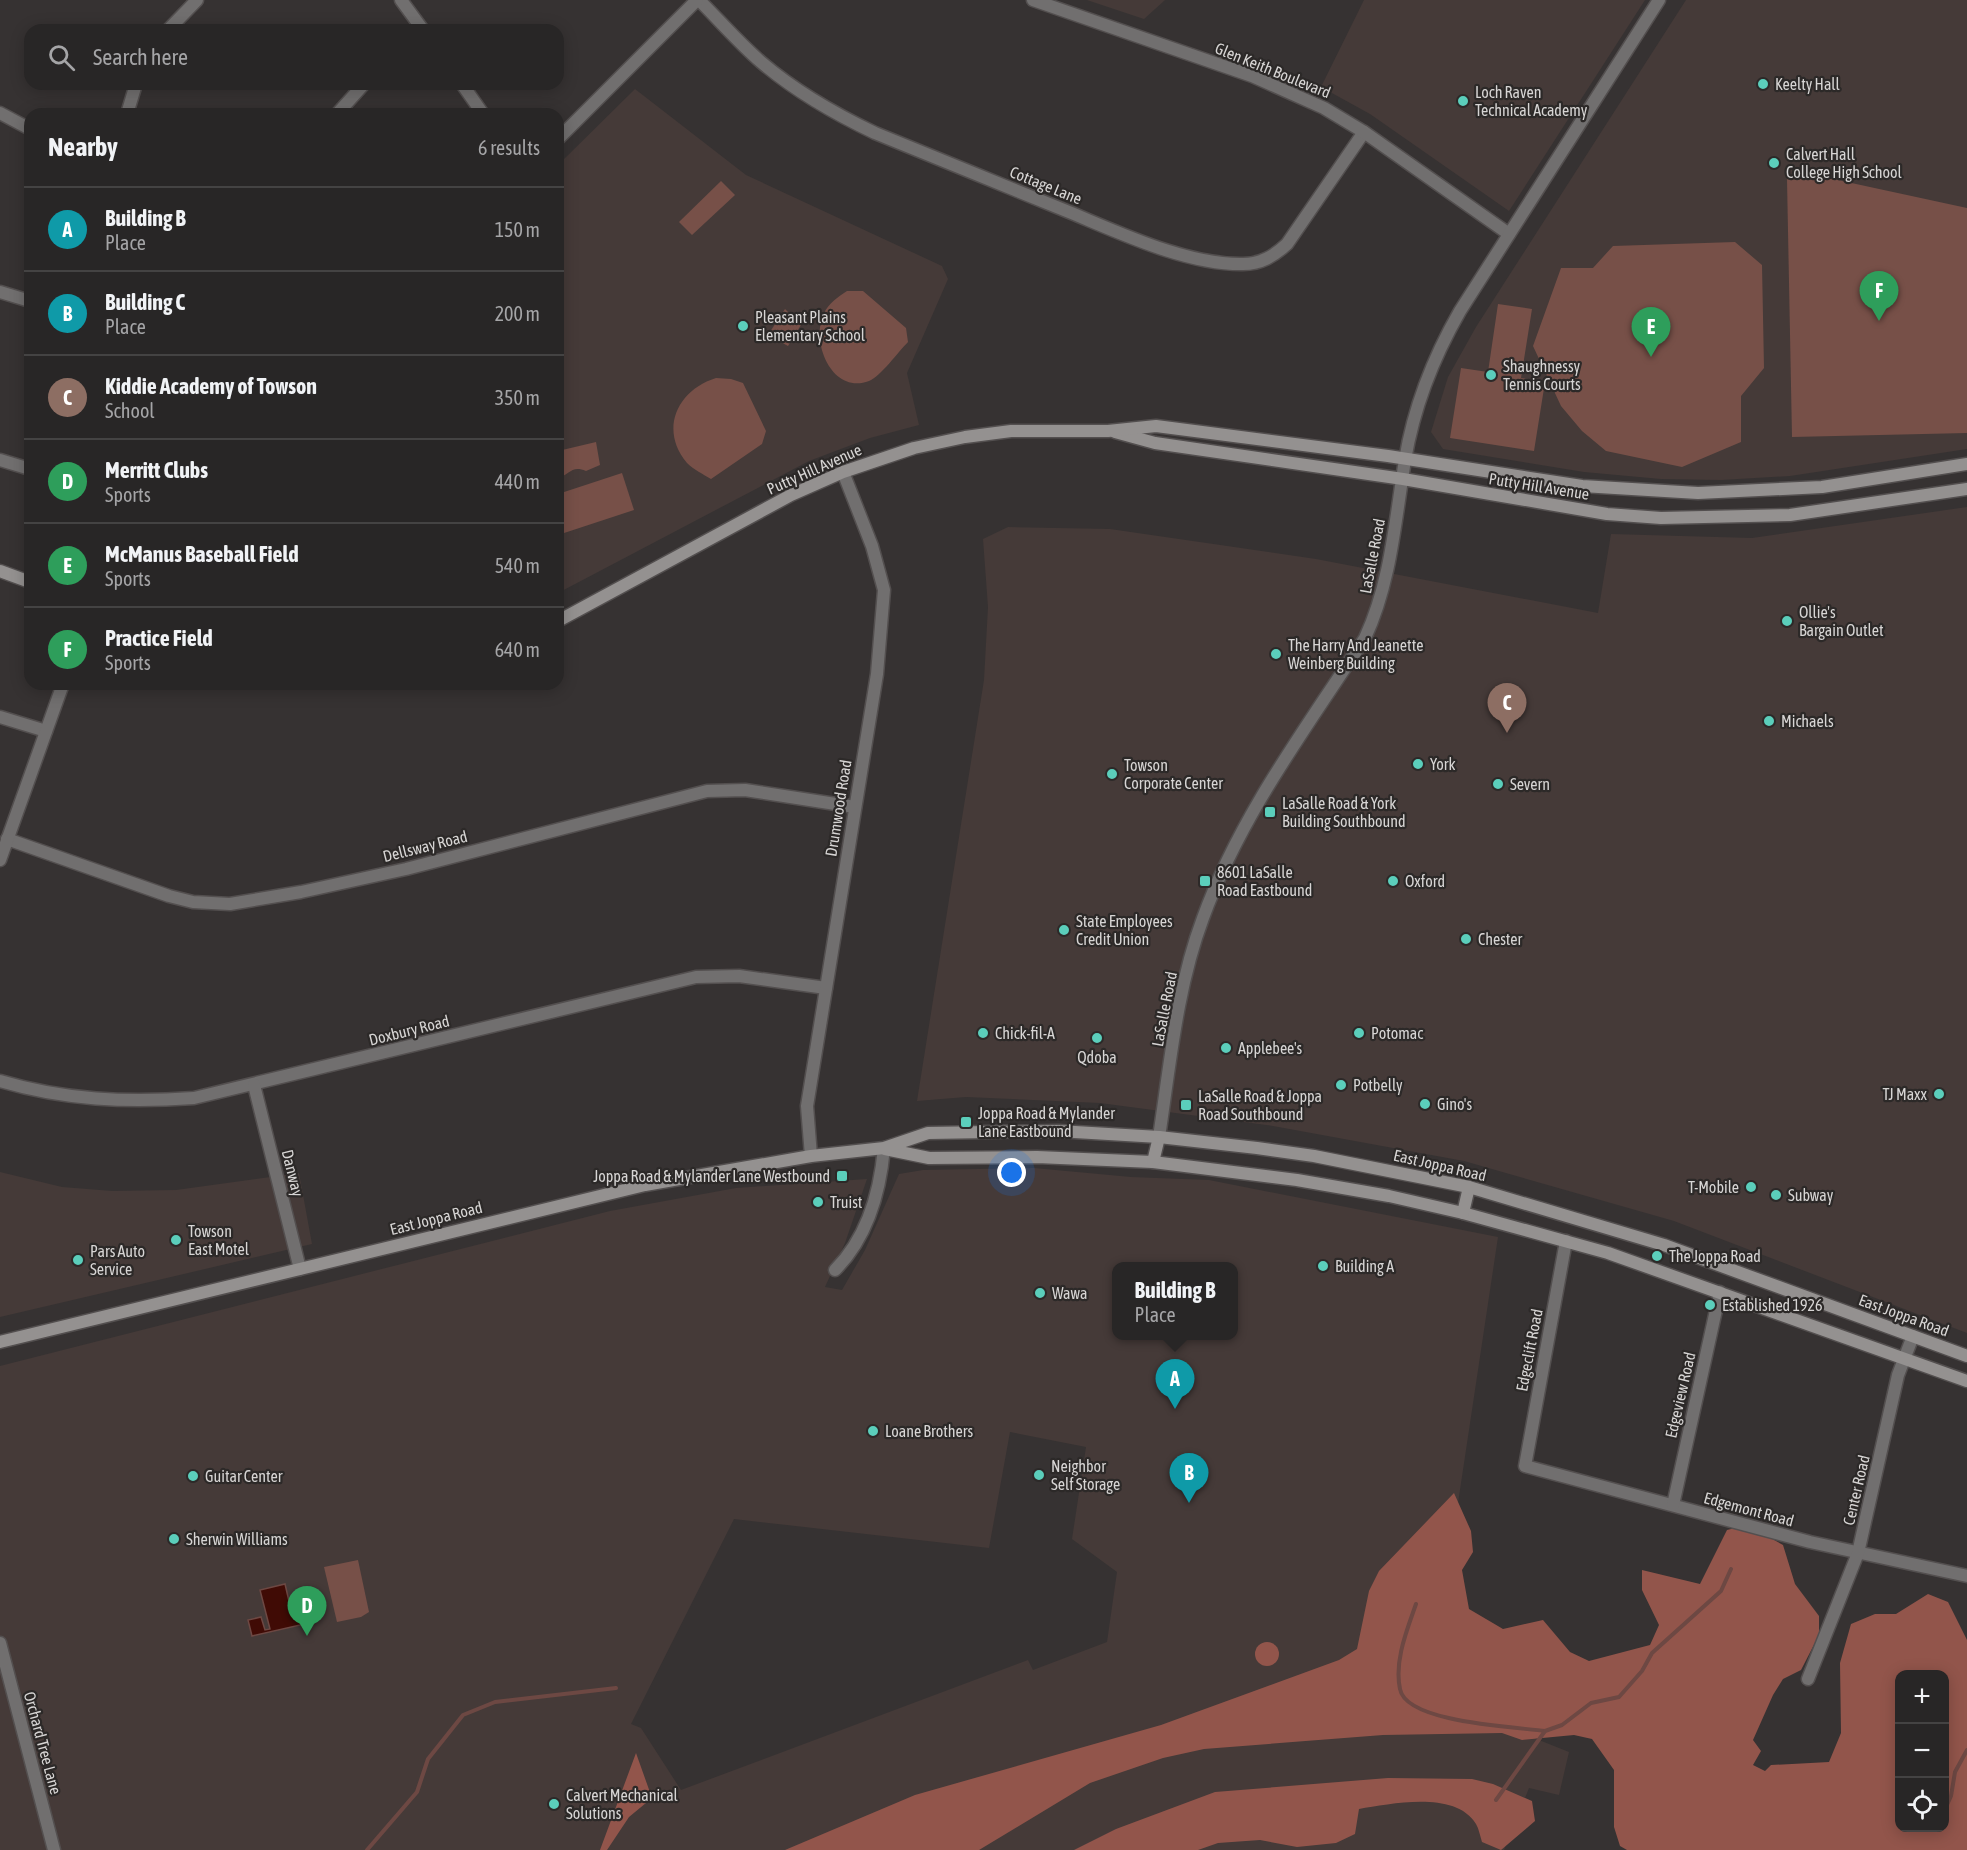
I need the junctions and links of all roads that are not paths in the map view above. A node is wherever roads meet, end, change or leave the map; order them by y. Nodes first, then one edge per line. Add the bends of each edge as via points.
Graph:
1 (197, 0) edge
2 (401, 0) edge
3 (698, 0) edge
4 (1033, 0) edge
5 (1659, 0) edge
6 (174, 24) edge
7 (419, 24) edge
8 (134, 90) edge
9 (359, 90) edge
10 (466, 90) edge
11 (129, 108) edge
12 (342, 108) edge
13 (479, 108) edge
14 (0, 113) edge
15 (24, 126) edge
16 (1364, 132) junction
17 (564, 133) edge
18 (1509, 234) junction
19 (0, 292) edge
20 (24, 299) edge
21 (1108, 431) junction
22 (1405, 459) junction
23 (0, 460) edge
24 (1967, 464) edge
25 (24, 467) edge
26 (843, 472) junction
27 (1403, 479) junction
28 (1967, 489) edge
29 (0, 571) edge
30 (24, 580) edge
31 (564, 618) edge
32 (61, 690) edge
33 (0, 717) edge
34 (46, 731) junction
35 (855, 807) junction
36 (7, 840) junction
37 (0, 860) edge
38 (826, 988) junction
39 (0, 1081) edge
40 (254, 1085) junction
41 (1159, 1137) junction
42 (884, 1148) junction
43 (811, 1156) junction
44 (1153, 1162) junction
45 (1469, 1188) junction
46 (1462, 1213) junction
47 (1566, 1241) junction
48 (300, 1269) junction
49 (835, 1270) dead end
50 (1720, 1292) junction
51 (1913, 1336) junction
52 (0, 1342) edge
53 (1967, 1356) edge
54 (1904, 1358) junction
55 (1967, 1381) edge
56 (1525, 1466) joint
57 (1673, 1505) junction
58 (1858, 1553) junction
59 (1967, 1576) edge
60 (0, 1643) edge
61 (1808, 1679) dead end
62 (54, 1850) edge

1 - 6 street
2 - 7 street
3 - 16 street, Cottage Lane via 761,62 845,118 1126,235 1217,261 1243,264 1275,255 1287,244
3 - 17 street
4 - 16 street, Glen Keith Boulevard via 1252,76 1324,108
5 - 18 street, LaSalle Road
8 - 11 street
9 - 12 street
10 - 13 street
14 - 15 street
16 - 18 street, Glen Keith Boulevard
18 - 22 street, LaSalle Road via 1438,349 1416,409
19 - 20 street
21 - 22 main road, Putty Hill Avenue via 1156,426
21 - 26 main road, Putty Hill Avenue via 1036,429 975,435 914,448
21 - 27 main road, Putty Hill Avenue via 1155,443
22 - 24 main road, Putty Hill Avenue via 1582,486 1698,493 1822,487
22 - 27 street, LaSalle Road
23 - 25 street
26 - 31 main road, Putty Hill Avenue via 791,495
26 - 35 street, Drumwood Road via 872,546 884,590 877,674
27 - 28 main road, Putty Hill Avenue via 1607,514 1696,518 1790,515
27 - 41 street, LaSalle Road via 1378,611 1365,638 1265,790 1202,919 1178,1015
29 - 30 main road
32 - 34 street
33 - 34 street
34 - 36 street
35 - 36 street, Dellsway Road via 746,790 707,791 406,869 301,892 214,904 169,896
35 - 38 street, Drumwood Road
36 - 37 street
38 - 40 street, Doxbury Road via 740,976 696,976
38 - 43 street, Drumwood Road via 807,1106
39 - 40 street, Doxbury Road via 73,1098 115,1101 194,1098
40 - 48 street, Danway
41 - 42 main road, East Joppa Road via 1058,1131 947,1132 928,1133
41 - 44 main road
41 - 45 main road, East Joppa Road via 1314,1156
42 - 43 main road, East Joppa Road
42 - 44 main road, East Joppa Road via 929,1158
42 - 49 street via 882,1174 867,1220 855,1246
43 - 48 main road, East Joppa Road via 632,1187
44 - 46 main road, East Joppa Road via 1297,1180
45 - 46 main road
45 - 51 main road, East Joppa Road via 1664,1245
46 - 47 main road, East Joppa Road
47 - 50 main road, East Joppa Road
47 - 56 street, Edgeclift Road
48 - 52 main road, East Joppa Road
50 - 54 main road, East Joppa Road
50 - 57 street, Edgeview Road
51 - 53 main road, East Joppa Road
51 - 54 street, Center Road
54 - 55 main road, East Joppa Road
54 - 58 street, Center Road
56 - 57 street, Edgemont Road
57 - 58 street, Edgemont Road
58 - 59 street, Edgemont Road
58 - 61 street, Center Road
60 - 62 street, Orchard Tree Lane

